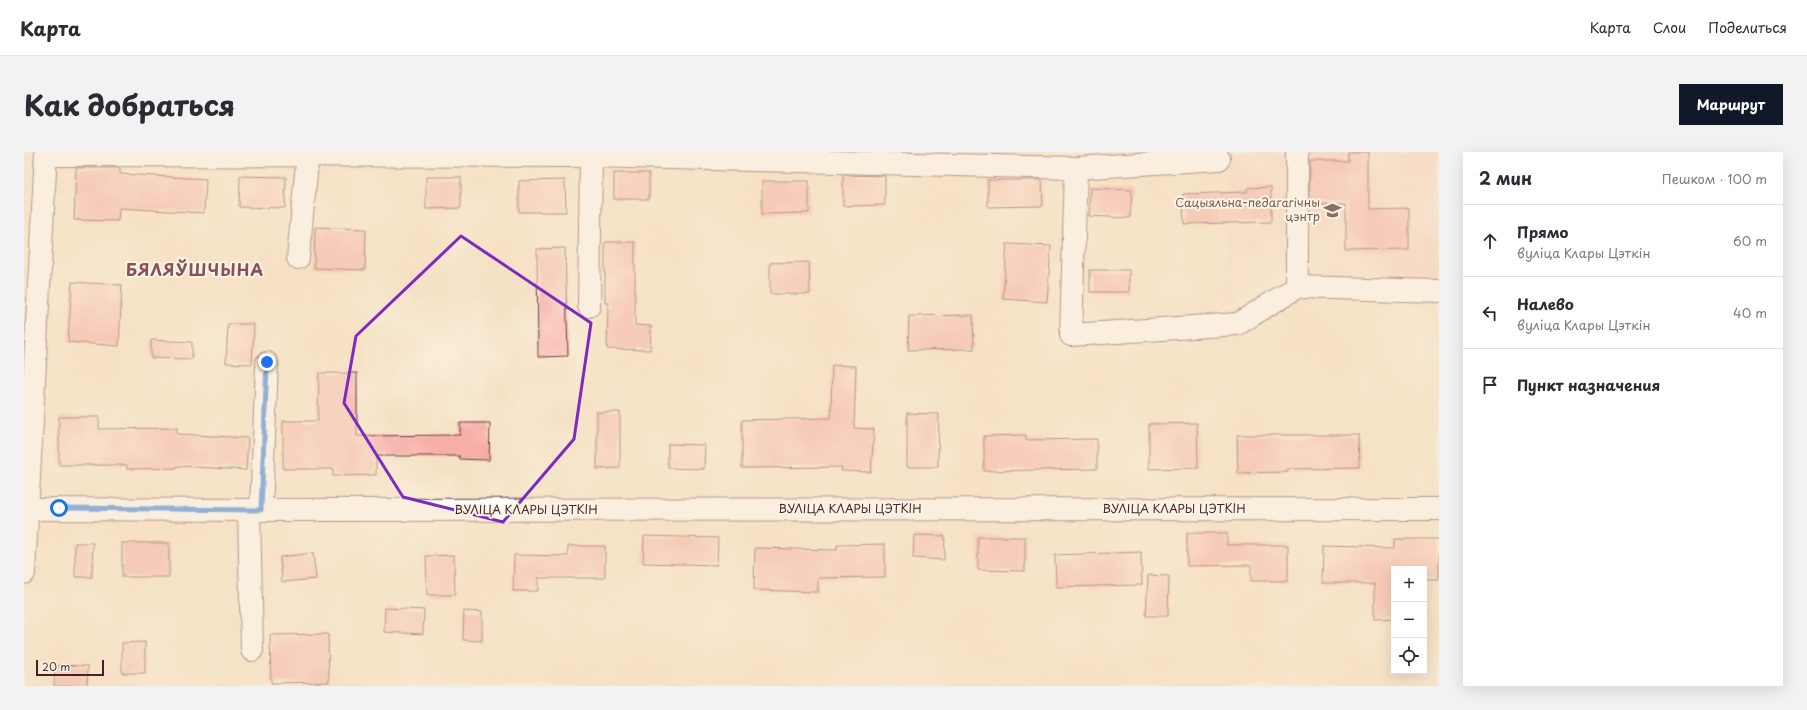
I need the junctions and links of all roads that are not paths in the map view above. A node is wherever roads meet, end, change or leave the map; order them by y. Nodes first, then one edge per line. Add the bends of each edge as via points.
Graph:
1 (1297, 152) edge
2 (308, 153) edge
3 (46, 154) edge
4 (591, 156) junction
5 (1219, 159) dead end
6 (1076, 168) junction
7 (298, 258) dead end
8 (1297, 287) junction
9 (1439, 292) edge
10 (589, 306) dead end
11 (267, 362) dead end
12 (25, 509) edge
13 (1439, 509) edge
14 (255, 510) junction
15 (24, 573) edge
16 (252, 650) dead end

1 - 8 street
2 - 3 street
2 - 4 street
2 - 7 street
3 - 12 street
4 - 6 street
4 - 10 street
5 - 6 street
6 - 8 street via 1071,335 1238,324
8 - 9 street
11 - 14 street
12 - 14 street, ВУЛІЦА КЛАРЫ ЦЭТКІН
12 - 15 street
13 - 14 street, ВУЛІЦА КЛАРЫ ЦЭТКІН
14 - 16 street

